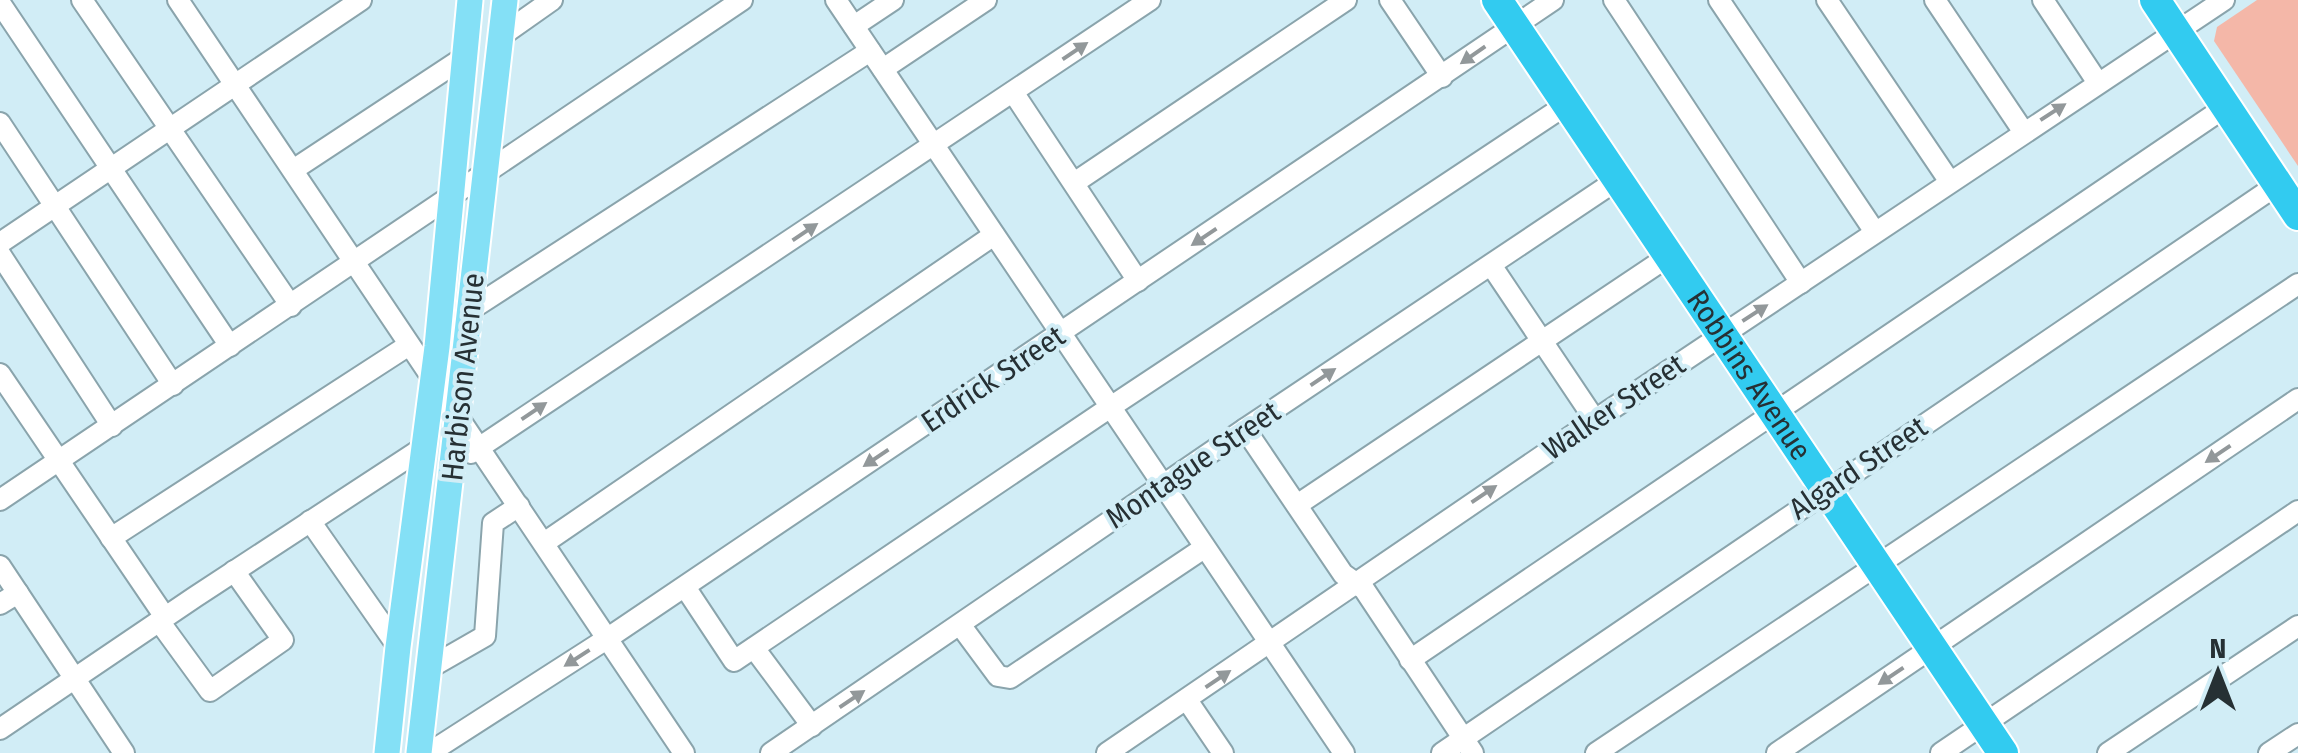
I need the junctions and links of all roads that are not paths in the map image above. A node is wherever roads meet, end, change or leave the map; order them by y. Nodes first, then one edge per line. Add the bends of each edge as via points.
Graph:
1 (82, 0) edge
2 (178, 0) edge
3 (360, 0) edge
4 (470, 0) edge
5 (504, 0) edge
6 (552, 0) edge
7 (742, 0) edge
8 (836, 0) edge
9 (893, 0) edge
10 (986, 0) edge
11 (1150, 0) edge
12 (1346, 0) edge
13 (1390, 0) edge
14 (1496, 0) edge
15 (1554, 0) edge
16 (1614, 0) edge
17 (1719, 0) edge
18 (1827, 0) edge
19 (1935, 0) edge
20 (2043, 0) edge
21 (2155, 0) edge
22 (2224, 0) edge
23 (0, 3) edge
24 (854, 26) junction
25 (1515, 26) junction
26 (2176, 31) junction
27 (500, 36) junction
28 (870, 51) junction
29 (466, 56) junction
30 (883, 69) junction
31 (1442, 77) junction
32 (2098, 82) junction
33 (236, 85) junction
34 (1014, 92) junction
35 (1566, 104) junction
36 (2227, 106) junction
37 (0, 123) edge
38 (171, 128) junction
39 (2023, 132) junction
40 (934, 146) junction
41 (112, 168) junction
42 (293, 170) junction
43 (486, 174) junction
44 (1617, 180) junction
45 (1950, 182) junction
46 (1074, 183) junction
47 (2277, 185) junction
48 (454, 192) junction
49 (55, 206) junction
50 (2298, 215) edge
51 (1874, 232) junction
52 (994, 235) junction
53 (0, 243) edge
54 (0, 254) edge
55 (1669, 256) junction
56 (354, 263) junction
57 (1491, 265) junction
58 (1138, 282) junction
59 (1802, 283) junction
60 (2298, 284) edge
61 (291, 306) junction
62 (470, 310) junction
63 (1060, 334) junction
64 (1721, 335) junction
65 (1542, 340) junction
66 (409, 345) junction
67 (230, 346) junction
68 (0, 374) edge
69 (433, 382) junction
70 (173, 384) junction
71 (2298, 398) edge
72 (1109, 408) junction
73 (1774, 414) junction
74 (459, 417) junction
75 (1594, 420) junction
76 (112, 426) junction
77 (1245, 429) junction
78 (424, 447) junction
79 (479, 448) junction
80 (59, 461) junction
81 (453, 466) junction
82 (1161, 486) junction
83 (1825, 490) junction
84 (0, 500) edge
85 (1297, 505) junction
86 (519, 506) junction
87 (2298, 510) edge
88 (310, 521) junction
89 (111, 538) junction
90 (544, 543) junction
91 (1204, 548) junction
92 (1875, 565) junction
93 (0, 566) edge
94 (234, 571) junction
95 (1354, 582) junction
96 (684, 587) junction
97 (9, 598) edge
98 (162, 619) junction
99 (961, 626) junction
100 (2298, 626) edge
101 (608, 638) junction
102 (1270, 644) junction
103 (398, 647) junction
104 (754, 648) junction
105 (1932, 649) junction
106 (1410, 660) junction
107 (431, 667) junction
108 (74, 679) junction
109 (1187, 700) junction
110 (1983, 724) junction
111 (812, 726) junction
112 (0, 729) edge
113 (2298, 734) edge
114 (1468, 746) edge
115 (124, 753) edge
116 (387, 753) edge
117 (419, 753) edge
118 (429, 753) edge
119 (684, 753) edge
120 (771, 753) edge
121 (1108, 753) edge
122 (1223, 753) edge
123 (1344, 753) edge
124 (1442, 753) edge
125 (1596, 753) edge
126 (1777, 753) edge
127 (1941, 753) edge
128 (2004, 753) edge
129 (2108, 753) edge
130 (2269, 753) edge

1 - 38 street
2 - 33 street
3 - 33 street
4 - 29 main road, Harbison Avenue
5 - 27 main road, Harbison Avenue
6 - 27 street
7 - 43 street
8 - 24 street
9 - 24 street
10 - 30 street
34 -> 11 street
12 - 46 street
13 - 31 street
14 - 25 highway, Robbins Avenue
15 - 25 street, Erdrick Street
16 - 59 street
17 - 51 street
18 - 45 street
19 - 39 street
20 - 32 street
21 - 26 highway
22 - 26 street, Walker Street
23 - 41 street
24 - 28 street
25 -> 31 street, Erdrick Street
25 - 35 highway, Robbins Avenue
26 - 32 street, Walker Street
26 - 36 highway
27 - 43 main road, Harbison Avenue
28 - 30 street
28 - 62 street
29 - 42 street
29 - 48 main road, Harbison Avenue
30 - 40 street
31 -> 58 street, Erdrick Street
39 -> 32 street, Walker Street
33 - 38 street
33 - 42 street
34 - 40 street
34 - 46 street
35 - 44 highway, Robbins Avenue
35 - 72 street
36 - 47 highway
36 - 73 street
37 - 49 street
38 - 41 street
38 - 61 street
39 - 45 street, Walker Street
40 - 52 street
79 -> 40 street
41 - 49 street
41 - 67 street
42 - 56 street
43 - 48 street
43 - 62 main road, Harbison Avenue
44 - 55 highway, Robbins Avenue
44 - 57 street, Montague Street
45 - 51 street, Walker Street
46 - 58 street
47 - 50 highway
47 - 83 street, Algard Street
48 - 56 street
48 - 69 main road, Harbison Avenue
49 - 53 street
49 - 70 street
51 - 59 street, Walker Street
52 - 63 street
52 - 90 street
54 - 76 street
55 - 64 highway, Robbins Avenue
55 - 65 street
56 - 61 street
56 - 66 street
57 - 65 street
77 -> 57 street, Montague Street
58 - 63 street, Erdrick Street
64 -> 59 street, Walker Street
60 - 92 street
61 - 67 street
62 - 74 main road, Harbison Avenue
63 - 72 street
63 -> 96 street, Erdrick Street
64 - 73 highway, Robbins Avenue
64 - 75 street, Walker Street
65 - 75 street
65 - 85 street
66 - 69 street
66 - 89 street
67 - 70 street
68 - 80 street
69 - 74 street
69 - 78 main road, Harbison Avenue
70 - 76 street
71 -> 105 street
72 - 82 street
72 - 104 street
73 - 83 highway, Robbins Avenue
73 - 106 street
74 - 79 street
74 - 81 main road, Harbison Avenue
95 -> 75 street, Walker Street
76 - 80 street
77 - 82 street, Montague Street
77 - 85 street
78 - 88 street
78 - 103 main road, Harbison Avenue
79 - 81 street
79 - 86 street
80 - 84 street
80 - 89 street
81 - 107 main road, Harbison Avenue
82 - 91 street
82 - 99 street, Montague Street
83 - 92 highway, Robbins Avenue
83 - 114 street, Algard Street
85 - 95 street
86 - 90 street
86 - 107 street via 494,523 485,636
87 - 110 street
88 - 94 street
88 - 103 street
89 - 98 street
90 - 101 street
91 - 99 street via 1010,678 998,676
91 - 102 street
92 - 105 highway, Robbins Avenue
92 - 125 street
93 - 97 street
94 - 98 street
94 - 98 street via 283,640 210,692
95 - 102 street, Walker Street
95 - 106 street
96 - 101 street, Erdrick Street
96 - 104 street via 734,661
97 - 108 street
98 - 108 street
111 -> 99 street, Montague Street
100 - 129 street
101 -> 118 street, Erdrick Street
101 - 119 street
109 -> 102 street, Walker Street
102 - 123 street
103 - 116 main road, Harbison Avenue
104 - 111 street
105 - 110 highway, Robbins Avenue
105 -> 126 street
106 - 114 street
107 - 117 main road, Harbison Avenue
108 - 112 street
108 - 115 street
109 - 121 street, Walker Street
109 - 122 street
110 - 127 street
110 - 128 highway, Robbins Avenue
111 - 120 street, Montague Street
113 - 130 street
114 - 124 street, Algard Street

